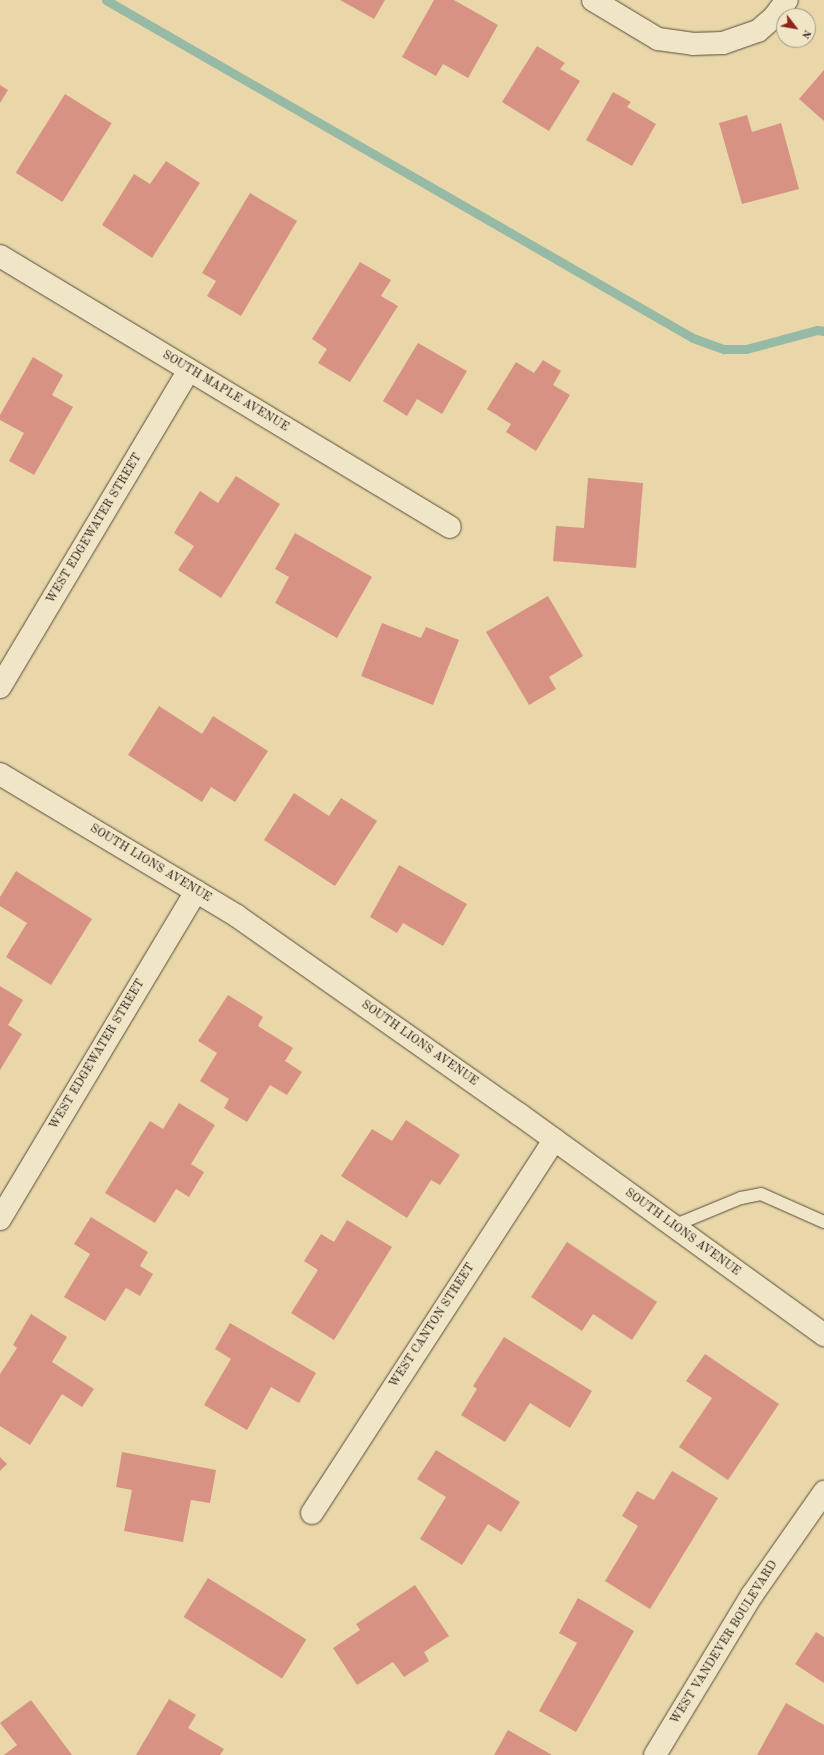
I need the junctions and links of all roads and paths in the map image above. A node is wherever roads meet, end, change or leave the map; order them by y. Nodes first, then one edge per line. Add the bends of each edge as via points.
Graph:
1 (593, 0) edge
2 (787, 0) edge
3 (0, 256) edge
4 (189, 370) junction
5 (450, 528) dead end
6 (0, 687) edge
7 (0, 774) edge
8 (196, 891) junction
9 (554, 1140) junction
10 (0, 1219) edge
11 (824, 1222) edge
12 (673, 1226) junction
13 (824, 1335) edge
14 (824, 1492) edge
15 (312, 1513) dead end
16 (655, 1755) edge

1 - 2 street via 658,39 692,44 723,43 758,31 774,17
3 - 4 street, SOUTH MAPLE AVENUE
4 - 5 street, SOUTH MAPLE AVENUE
4 - 6 street, WEST EDGEWATER STREET
7 - 8 street, SOUTH LIONS AVENUE
8 - 9 street, SOUTH LIONS AVENUE via 237,916
8 - 10 street, WEST EDGEWATER STREET
9 - 12 street, SOUTH LIONS AVENUE
9 - 15 street, WEST CANTON STREET
11 - 12 lane via 761,1194 741,1198
12 - 13 street, SOUTH LIONS AVENUE
14 - 16 street, WEST VANDEVER BOULEVARD via 752,1595

